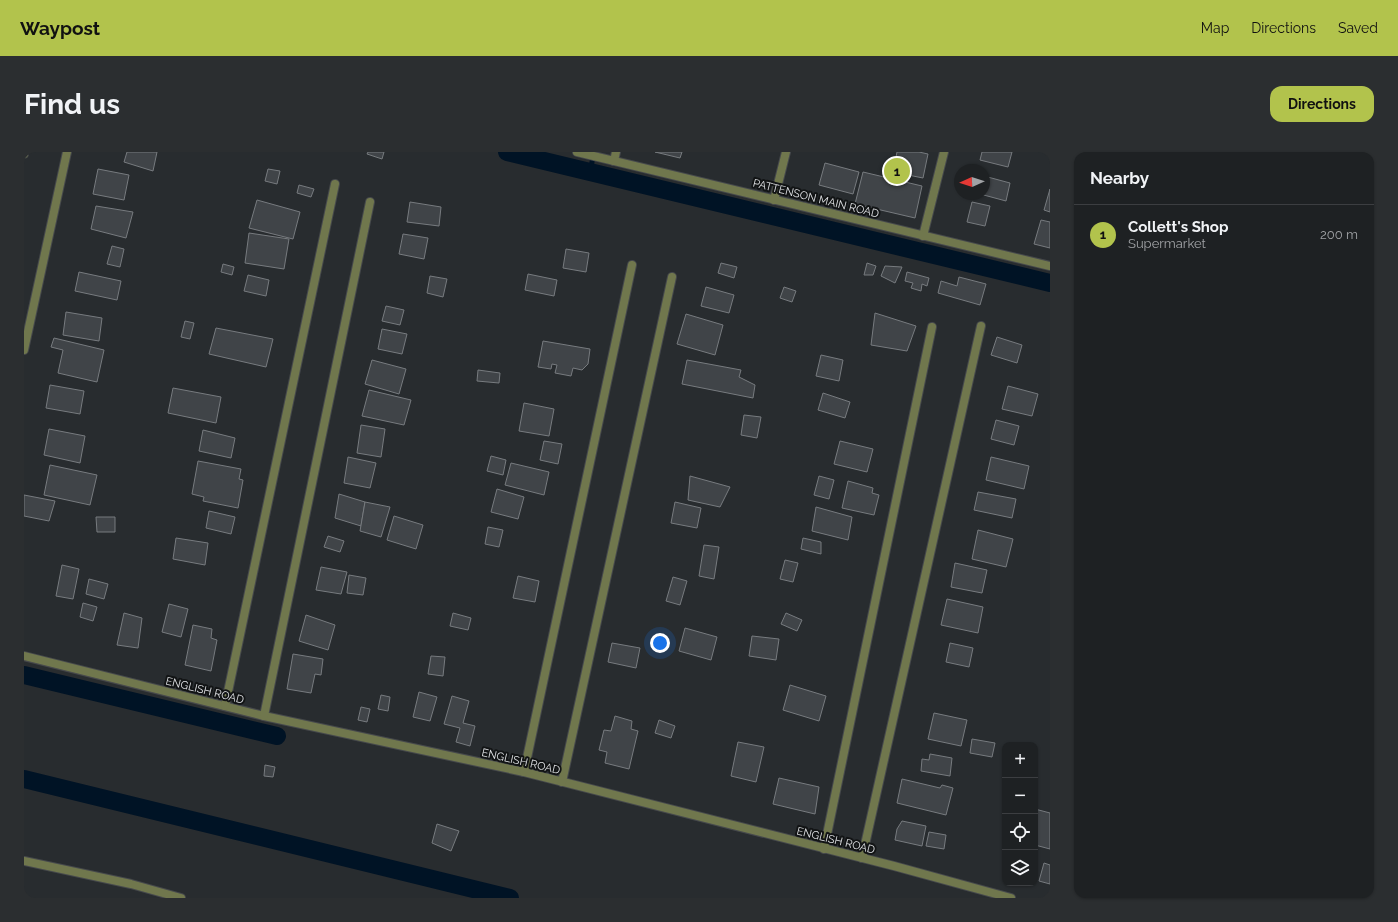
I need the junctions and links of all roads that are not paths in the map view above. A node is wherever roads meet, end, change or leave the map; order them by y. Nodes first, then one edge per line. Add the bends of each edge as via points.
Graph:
1 (67, 152) edge
2 (616, 152) edge
3 (786, 152) edge
4 (944, 152) edge
5 (580, 153) edge
6 (614, 161) junction
7 (336, 184) dead end
8 (774, 200) junction
9 (370, 202) dead end
10 (923, 236) junction
11 (632, 266) dead end
12 (1050, 266) edge
13 (672, 277) dead end
14 (981, 326) dead end
15 (932, 327) dead end
16 (24, 350) edge
17 (24, 656) edge
18 (224, 706) junction
19 (264, 716) junction
20 (524, 772) junction
21 (562, 782) junction
22 (824, 849) junction
23 (862, 858) junction
24 (24, 861) edge
25 (181, 898) edge
26 (1011, 898) edge

1 - 16 street
2 - 6 street
3 - 8 street
4 - 10 street
5 - 6 street, PATTENSON MAIN ROAD
6 - 8 street, PATTENSON MAIN ROAD
7 - 18 street
8 - 10 street, PATTENSON MAIN ROAD
9 - 19 street
10 - 12 street, PATTENSON MAIN ROAD
11 - 20 street
13 - 21 street
14 - 23 street
15 - 22 street
17 - 18 street, ENGLISH ROAD
18 - 19 street, ENGLISH ROAD
19 - 20 street, ENGLISH ROAD
20 - 21 street, ENGLISH ROAD
21 - 22 street, ENGLISH ROAD
22 - 23 street, ENGLISH ROAD
23 - 26 street, ENGLISH ROAD
24 - 25 street via 131,884

